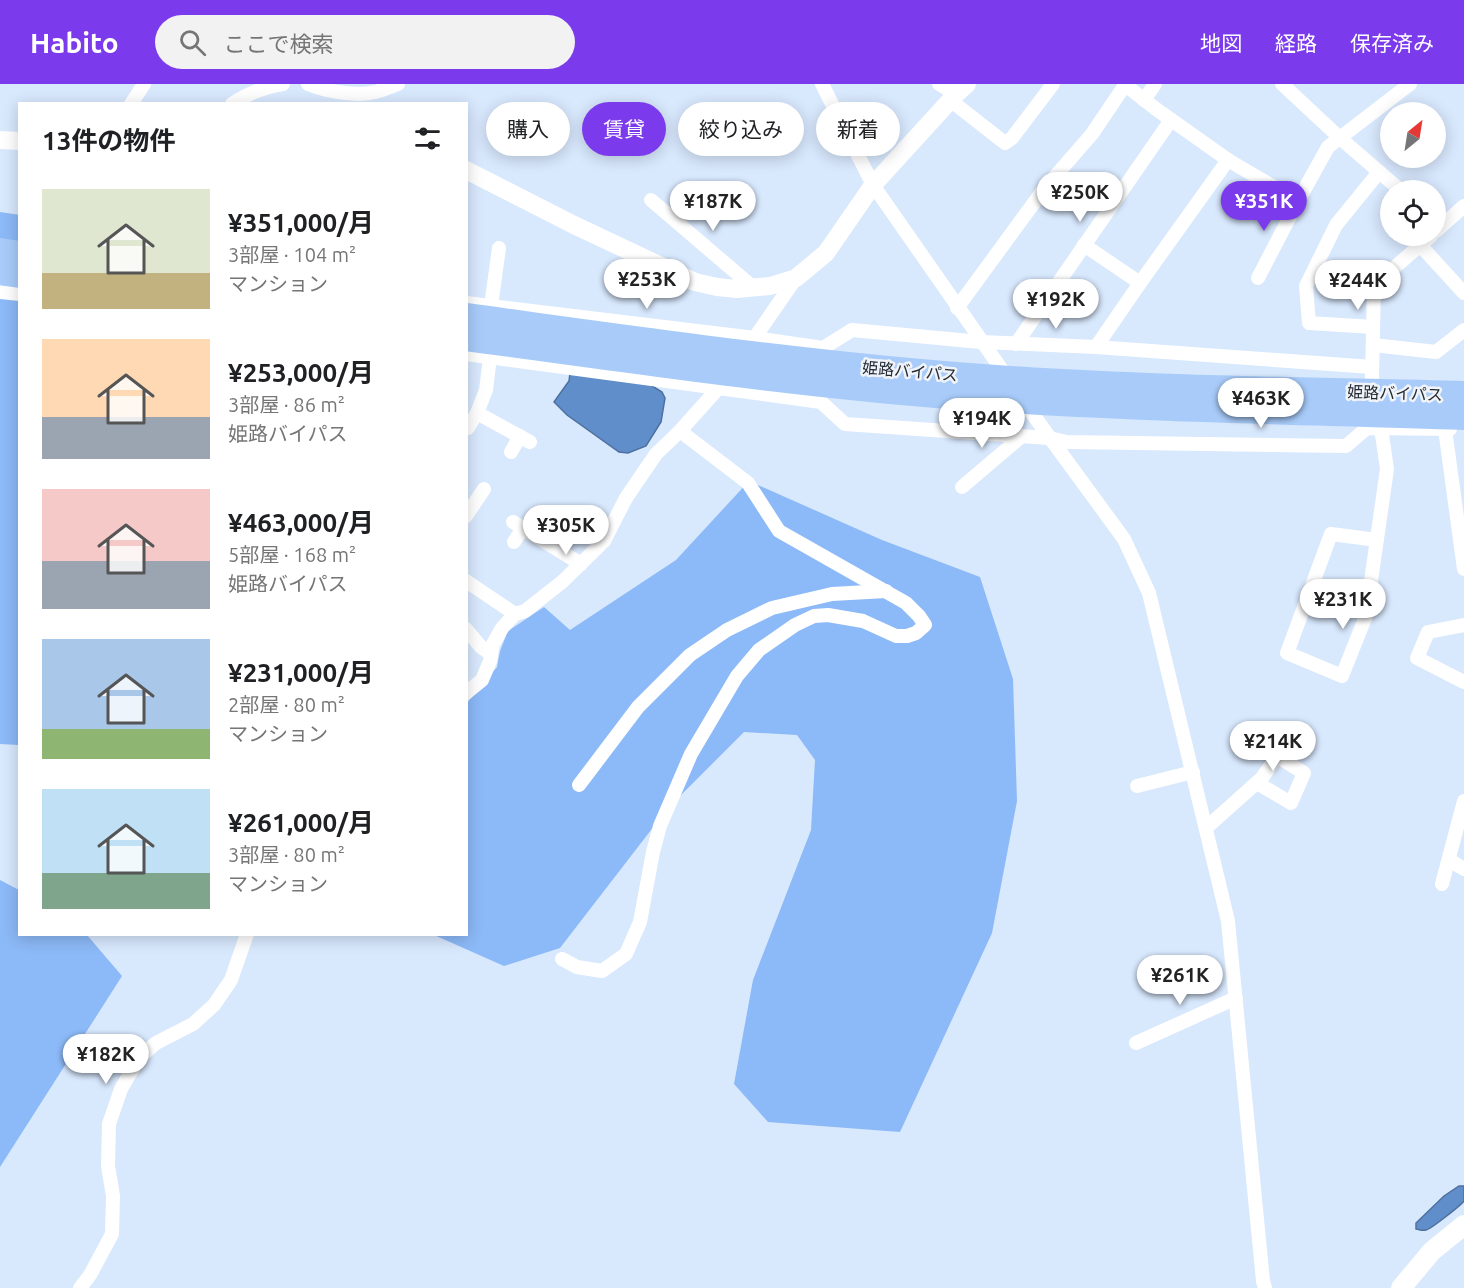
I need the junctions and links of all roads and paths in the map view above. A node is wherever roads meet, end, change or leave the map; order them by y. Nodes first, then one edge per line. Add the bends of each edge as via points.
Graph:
1 (144, 84) edge
2 (284, 84) edge
3 (308, 84) edge
4 (398, 84) edge
5 (822, 84) edge
6 (939, 84) edge
7 (1053, 84) edge
8 (1155, 84) edge
9 (1282, 84) edge
10 (1410, 84) edge
11 (1124, 85) edge
12 (958, 93) edge
13 (1144, 100) junction
14 (132, 102) edge
15 (235, 102) edge
16 (831, 102) edge
17 (1171, 120) junction
18 (1340, 138) junction
19 (0, 140) edge
20 (18, 141) edge
21 (858, 156) edge
22 (1228, 160) junction
23 (468, 171) edge
24 (1379, 172) junction
25 (1388, 180) edge
26 (873, 186) junction
27 (651, 200) dead end
28 (1298, 201) junction
29 (1464, 207) edge
30 (1446, 222) edge
31 (1084, 245) junction
32 (1418, 246) edge
33 (1429, 246) edge
34 (499, 248) dead end
35 (0, 251) edge
36 (18, 254) edge
37 (0, 272) edge
38 (18, 275) edge
39 (796, 278) junction
40 (1258, 278) dead end
41 (1140, 283) junction
42 (754, 288) junction
43 (0, 292) edge
44 (1464, 293) edge
45 (18, 294) edge
46 (468, 303) edge
47 (491, 306) junction
48 (957, 308) junction
49 (468, 316) edge
50 (1373, 327) junction
51 (1464, 330) edge
52 (468, 338) edge
53 (755, 338) junction
54 (981, 342) junction
55 (1016, 344) junction
56 (1373, 345) junction
57 (1096, 347) junction
58 (468, 354) edge
59 (490, 357) junction
60 (1372, 367) junction
61 (829, 375) junction
62 (718, 389) junction
63 (1464, 394) edge
64 (1342, 402) junction
65 (477, 413) junction
66 (1454, 423) edge
67 (468, 428) edge
68 (1367, 428) junction
69 (1381, 428) junction
70 (1464, 429) edge
71 (680, 431) junction
72 (1022, 436) junction
73 (1049, 438) junction
74 (511, 452) dead end
75 (962, 487) dead end
76 (475, 495) edge
77 (468, 511) edge
78 (1377, 540) junction
79 (514, 542) dead end
80 (581, 564) junction
81 (1464, 569) edge
82 (468, 582) edge
83 (886, 591) junction
84 (515, 614) junction
85 (1464, 625) edge
86 (468, 630) edge
87 (491, 654) junction
88 (1464, 682) edge
89 (468, 691) edge
90 (1253, 737) dead end
91 (1277, 756) junction
92 (1193, 772) junction
93 (1257, 783) junction
94 (579, 786) dead end
95 (1137, 786) dead end
96 (1464, 801) edge
97 (1206, 828) junction
98 (1449, 860) junction
99 (1464, 869) edge
100 (1442, 884) dead end
101 (246, 936) edge
102 (562, 959) dead end
103 (1236, 998) junction
104 (1136, 1043) dead end
105 (1464, 1225) edge
106 (80, 1288) edge
107 (1265, 1288) edge
108 (1401, 1288) edge

1 - 14 street
2 - 15 street via 267,87
3 - 4 street via 353,94 373,93
5 - 16 street
6 - 12 street
7 - 12 street via 1005,143
8 - 13 street
9 - 18 street
10 - 18 street
11 - 13 street
11 - 48 street via 1092,134 1044,189
12 - 26 street
13 - 17 street
17 - 22 street
17 - 31 street
18 - 24 street
18 - 28 street via 1328,147
19 - 20 street
21 - 26 street
22 - 28 street
22 - 41 street
23 - 42 street via 695,282
24 - 25 street
24 - 50 street via 1336,225 1306,286 1309,323
26 - 39 street via 826,253
26 - 48 street
27 - 42 street
28 - 40 street
29 - 30 street
31 - 41 street
31 - 55 street
32 - 50 street via 1374,285
33 - 44 street
34 - 47 street
35 - 36 highway
37 - 38 highway
39 - 42 street
39 - 53 street
41 - 57 street
43 - 45 street
46 - 47 street
47 - 53 street
48 - 54 street
49 - 61 highway, 姫路バイパス via 699,348
50 - 56 street
51 - 56 street via 1436,352
52 - 61 highway, 姫路バイパス via 713,371
53 - 61 street
53 - 62 street
54 - 55 street
54 - 61 street via 852,330
54 - 73 street
55 - 57 street
56 - 60 street
57 - 60 street
58 - 59 street
59 - 62 street
59 - 65 street via 486,390
60 - 68 street
61 - 62 street
61 - 64 highway, 姫路バイパス via 1066,393
61 - 72 street via 844,424
62 - 71 street
63 - 64 highway, 姫路バイパス
64 - 66 highway, 姫路バイパス
65 - 67 street
65 - 74 street via 525,439
66 - 69 street
66 - 70 street
66 - 81 street
68 - 69 street
68 - 73 street via 1346,446 1067,442
69 - 78 street via 1387,469
71 - 80 street via 656,454 626,498 604,541
71 - 83 street via 748,483 779,531
72 - 73 street
72 - 75 street
73 - 92 street via 1124,540 1149,593
76 - 77 street
78 - 78 street via 1366,616 1342,676 1287,653 1331,534
79 - 80 street via 518,525
80 - 84 street
82 - 84 street
83 - 94 street via 832,594 772,608 727,630 690,655 638,706
83 - 102 street via 919,616 924,625 916,633 896,636 863,621 814,616 759,650 737,676 691,754 660,826 640,922 626,954 602,971 577,967
84 - 87 street via 502,628
85 - 88 street via 1428,632 1417,658
86 - 87 street
87 - 89 street via 482,680
90 - 91 street
91 - 93 street
91 - 93 street via 1304,773 1291,803
92 - 95 street
92 - 97 street
93 - 97 street
96 - 98 street
97 - 103 street via 1228,921
98 - 99 street
98 - 100 street
101 - 106 street via 231,980 214,1005 193,1024 156,1043 139,1058 121,1089 109,1124 112,1234
103 - 104 street
103 - 107 street
105 - 108 main road via 1432,1251

